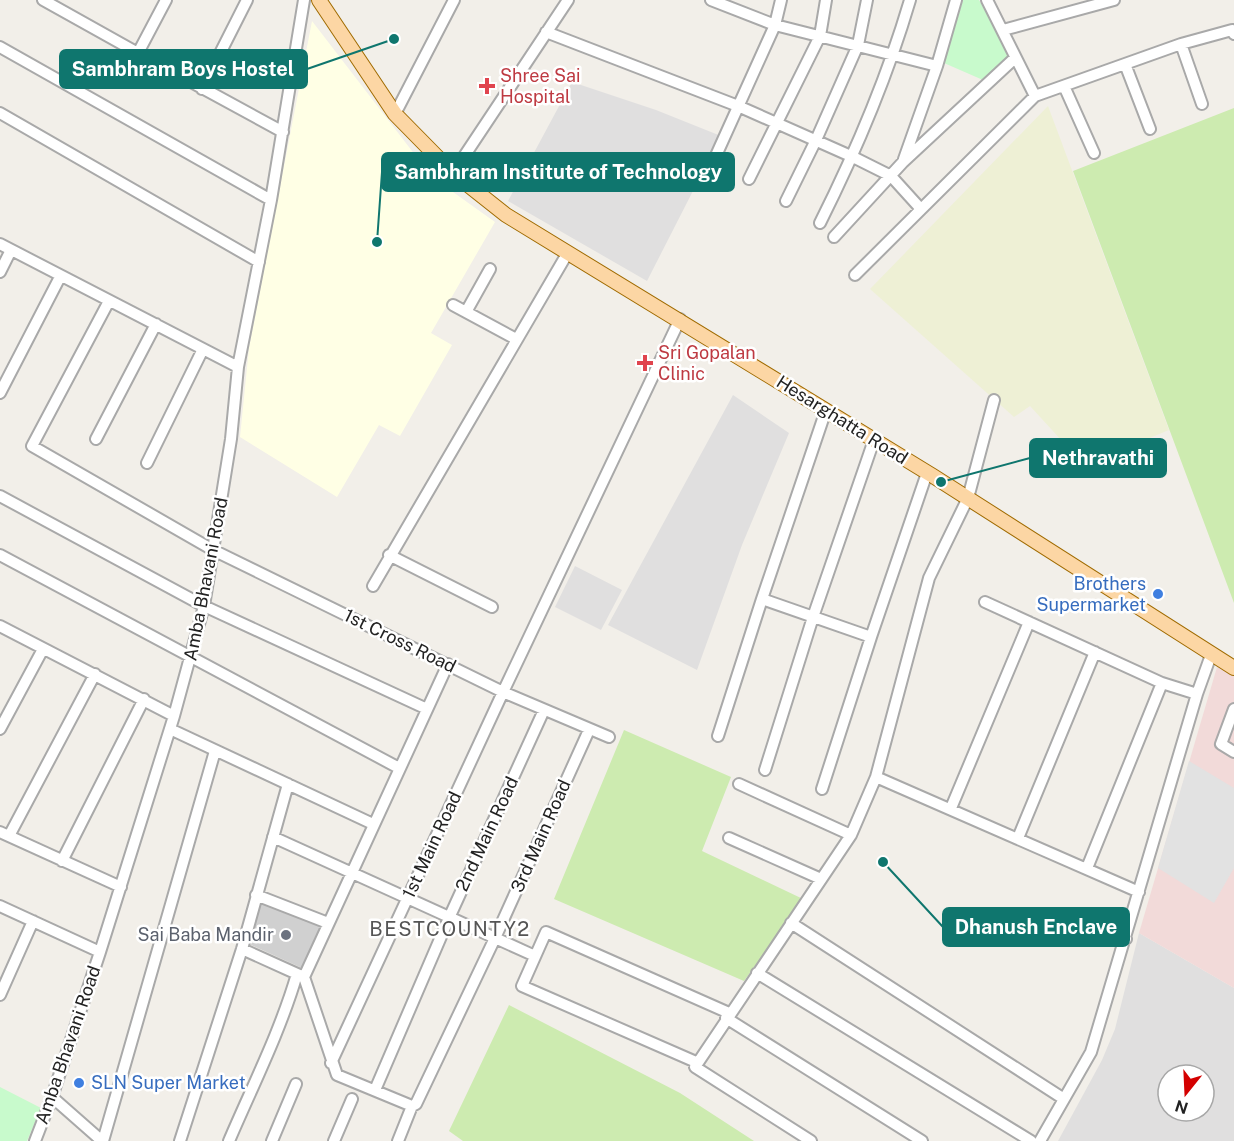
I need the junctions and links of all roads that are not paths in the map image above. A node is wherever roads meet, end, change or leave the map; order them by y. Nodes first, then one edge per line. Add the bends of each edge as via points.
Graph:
1 (43, 0) edge
2 (166, 0) edge
3 (247, 0) edge
4 (304, 0) edge
5 (319, 0) edge
6 (454, 0) edge
7 (568, 0) edge
8 (711, 0) edge
9 (781, 0) edge
10 (826, 0) edge
11 (867, 0) edge
12 (910, 0) edge
13 (956, 0) edge
14 (987, 0) edge
15 (1114, 0) edge
16 (775, 25) junction
17 (1003, 30) junction
18 (546, 32) junction
19 (1234, 34) edge
20 (820, 36) junction
21 (1181, 44) junction
22 (858, 45) junction
23 (0, 47) edge
24 (138, 53) junction
25 (894, 55) junction
26 (1015, 58) junction
27 (1125, 64) junction
28 (937, 66) junction
29 (1064, 86) junction
30 (202, 88) junction
31 (1035, 96) junction
32 (1203, 104) dead end
33 (738, 106) junction
34 (0, 113) edge
35 (395, 114) junction
36 (777, 123) junction
37 (1150, 129) dead end
38 (283, 132) junction
39 (816, 140) junction
40 (1094, 153) dead end
41 (853, 157) junction
42 (714, 160) dead end
43 (903, 162) junction
44 (453, 172) junction
45 (891, 176) junction
46 (749, 179) dead end
47 (271, 200) junction
48 (786, 201) dead end
49 (920, 208) junction
50 (820, 223) dead end
51 (834, 237) dead end
52 (0, 244) edge
53 (11, 250) junction
54 (567, 254) junction
55 (259, 262) junction
56 (490, 269) dead end
57 (0, 272) edge
58 (855, 275) dead end
59 (60, 277) junction
60 (109, 301) junction
61 (453, 305) dead end
62 (466, 312) junction
63 (680, 319) junction
64 (156, 324) junction
65 (516, 339) junction
66 (203, 349) junction
67 (238, 367) junction
68 (0, 393) edge
69 (994, 400) dead end
70 (826, 410) junction
71 (96, 439) dead end
72 (874, 440) junction
73 (147, 463) dead end
74 (927, 472) junction
75 (0, 496) edge
76 (968, 498) junction
77 (213, 550) junction
78 (0, 555) edge
79 (389, 555) junction
80 (373, 586) dead end
81 (762, 599) junction
82 (985, 602) dead end
83 (204, 606) junction
84 (492, 607) dead end
85 (813, 617) junction
86 (1029, 622) junction
87 (0, 626) edge
88 (871, 637) junction
89 (43, 649) junction
90 (1095, 652) junction
91 (1211, 655) junction
92 (192, 656) junction
93 (448, 664) junction
94 (1234, 668) edge
95 (95, 674) junction
96 (1162, 683) junction
97 (502, 692) junction
98 (1197, 694) junction
99 (144, 699) junction
100 (427, 709) junction
101 (1234, 709) edge
102 (544, 710) junction
103 (174, 716) junction
104 (0, 729) edge
105 (170, 729) junction
106 (589, 730) junction
107 (718, 736) dead end
108 (609, 737) dead end
109 (215, 751) junction
110 (1234, 752) edge
111 (399, 768) junction
112 (765, 770) dead end
113 (876, 777) junction
114 (288, 784) junction
115 (739, 784) dead end
116 (822, 789) dead end
117 (951, 808) junction
118 (373, 824) junction
119 (4, 834) edge
120 (851, 835) junction
121 (273, 837) junction
122 (729, 838) dead end
123 (1018, 838) junction
124 (62, 861) junction
125 (1087, 868) junction
126 (351, 873) junction
127 (821, 879) junction
128 (121, 887) junction
129 (1139, 892) junction
130 (256, 895) junction
131 (407, 898) junction
132 (0, 906) edge
133 (449, 918) junction
134 (1083, 918) dead end
135 (33, 921) junction
136 (328, 924) junction
137 (790, 924) junction
138 (495, 938) junction
139 (1126, 939) junction
140 (242, 949) junction
141 (100, 952) junction
142 (535, 956) junction
143 (757, 973) junction
144 (301, 975) junction
145 (0, 995) edge
146 (728, 1015) junction
147 (696, 1062) junction
148 (331, 1064) junction
149 (296, 1084) dead end
150 (375, 1090) junction
151 (52, 1098) junction
152 (352, 1098) dead end
153 (1064, 1099) junction
154 (414, 1105) junction
155 (35, 1141) edge
156 (103, 1141) edge
157 (180, 1141) edge
158 (229, 1141) edge
159 (272, 1141) edge
160 (334, 1141) edge
161 (398, 1141) edge
162 (811, 1141) edge
163 (922, 1141) edge
164 (1031, 1141) edge
165 (1040, 1141) edge

1 - 24 street
2 - 24 street
3 - 30 street
4 - 38 street, Amba Bhavani Road
5 - 35 main road, Hesarghatta Road
6 - 35 street
7 - 18 street
8 - 16 street
9 - 16 street
10 - 20 street
11 - 22 street
12 - 25 street
13 - 28 street
14 - 17 street
15 - 17 street
16 - 20 street
16 - 33 street
17 - 26 street
18 - 33 street
18 - 44 street
19 - 21 street via 1232,30
20 - 22 street
20 - 36 street
21 - 27 street
21 - 32 street
22 - 25 street
22 - 39 street
23 - 47 street
24 - 30 street
25 - 28 street
25 - 41 street
26 - 31 street
26 - 43 street
27 - 29 street
27 - 37 street
28 - 43 street
29 - 31 street
29 - 40 street
30 - 38 street
31 - 49 street
33 - 36 street
33 - 42 street
34 - 55 street
35 - 44 main road, Hesarghatta Road
36 - 39 street
36 - 46 street
38 - 47 street, Amba Bhavani Road
39 - 41 street
39 - 48 street
41 - 45 street
41 - 50 street
43 - 45 street
44 - 54 main road, Hesarghatta Road via 506,215
45 - 49 street
45 - 51 street
47 - 55 street, Amba Bhavani Road
49 - 58 street
52 - 53 street
53 - 57 street
53 - 59 street
54 - 63 main road, Hesarghatta Road
54 - 65 street
55 - 67 street, Amba Bhavani Road
56 - 62 street
59 - 60 street
59 - 68 street
60 - 64 street
60 - 77 street, 1st Cross Road via 32,446
61 - 62 street
62 - 65 street
63 - 70 main road, Hesarghatta Road
63 - 97 street, 1st Main Road
64 - 66 street
64 - 71 street
65 - 79 street
66 - 67 street
66 - 73 street
67 - 77 street, Amba Bhavani Road
69 - 76 street
70 - 72 main road, Hesarghatta Road
70 - 81 street
72 - 74 main road, Hesarghatta Road
72 - 85 street
74 - 76 main road, Hesarghatta Road
74 - 88 street
75 - 83 street
76 - 91 main road, Hesarghatta Road
76 - 113 street via 929,578
77 - 83 street, Amba Bhavani Road
77 - 93 street, 1st Cross Road
78 - 92 street
79 - 80 street
79 - 84 street
81 - 85 street
81 - 107 street
82 - 86 street
83 - 92 street, Amba Bhavani Road
83 - 100 street
85 - 88 street
85 - 112 street
86 - 90 street
86 - 117 street
87 - 89 street
88 - 116 street
89 - 95 street
89 - 104 street
90 - 96 street
90 - 123 street
91 - 94 main road, Hesarghatta Road
91 - 98 street
92 - 103 street, Amba Bhavani Road
92 - 111 street
93 - 97 street, 1st Cross Road
93 - 100 street
95 - 99 street
95 - 119 street
96 - 98 street
96 - 125 street
97 - 102 street, 1st Cross Road
97 - 131 street, 1st Main Road
98 - 129 street
99 - 103 street
99 - 124 street
100 - 111 street
101 - 110 street via 1221,744
102 - 106 street, 1st Cross Road
102 - 133 street, 2nd Main Road
103 - 105 street, Amba Bhavani Road
105 - 109 street
105 - 128 street, Amba Bhavani Road
106 - 108 street, 1st Cross Road
106 - 138 street, 3rd Main Road
109 - 114 street
109 - 156 street
111 - 118 street
113 - 117 street
113 - 120 street
114 - 118 street
114 - 121 street
115 - 120 street
117 - 123 street
118 - 126 street
119 - 124 street
120 - 127 street
121 - 126 street
121 - 130 street
122 - 127 street
123 - 125 street
124 - 128 street
125 - 129 street
126 - 131 street
126 - 136 street
127 - 137 street
128 - 141 street, Amba Bhavani Road
129 - 139 street
130 - 136 street
130 - 140 street
131 - 133 street
131 - 148 street, 1st Main Road
132 - 135 street
133 - 138 street
133 - 150 street, 2nd Main Road
134 - 139 street
135 - 141 street
135 - 145 street
136 - 144 street
137 - 143 street
137 - 153 street
138 - 142 street
138 - 154 street, 3rd Main Road
139 - 153 street via 1090,1052
140 - 144 street
140 - 157 street
141 - 151 street, Amba Bhavani Road
142 - 146 street via 546,932
142 - 147 street via 522,986
143 - 146 street
143 - 164 street
144 - 148 street
144 - 158 street
146 - 147 street
146 - 163 street
147 - 162 street via 698,1071
148 - 150 street via 339,1077
149 - 159 street
150 - 154 street
151 - 155 street, Amba Bhavani Road
151 - 156 street
152 - 160 street
153 - 165 street
154 - 161 street, 3rd Main Road

